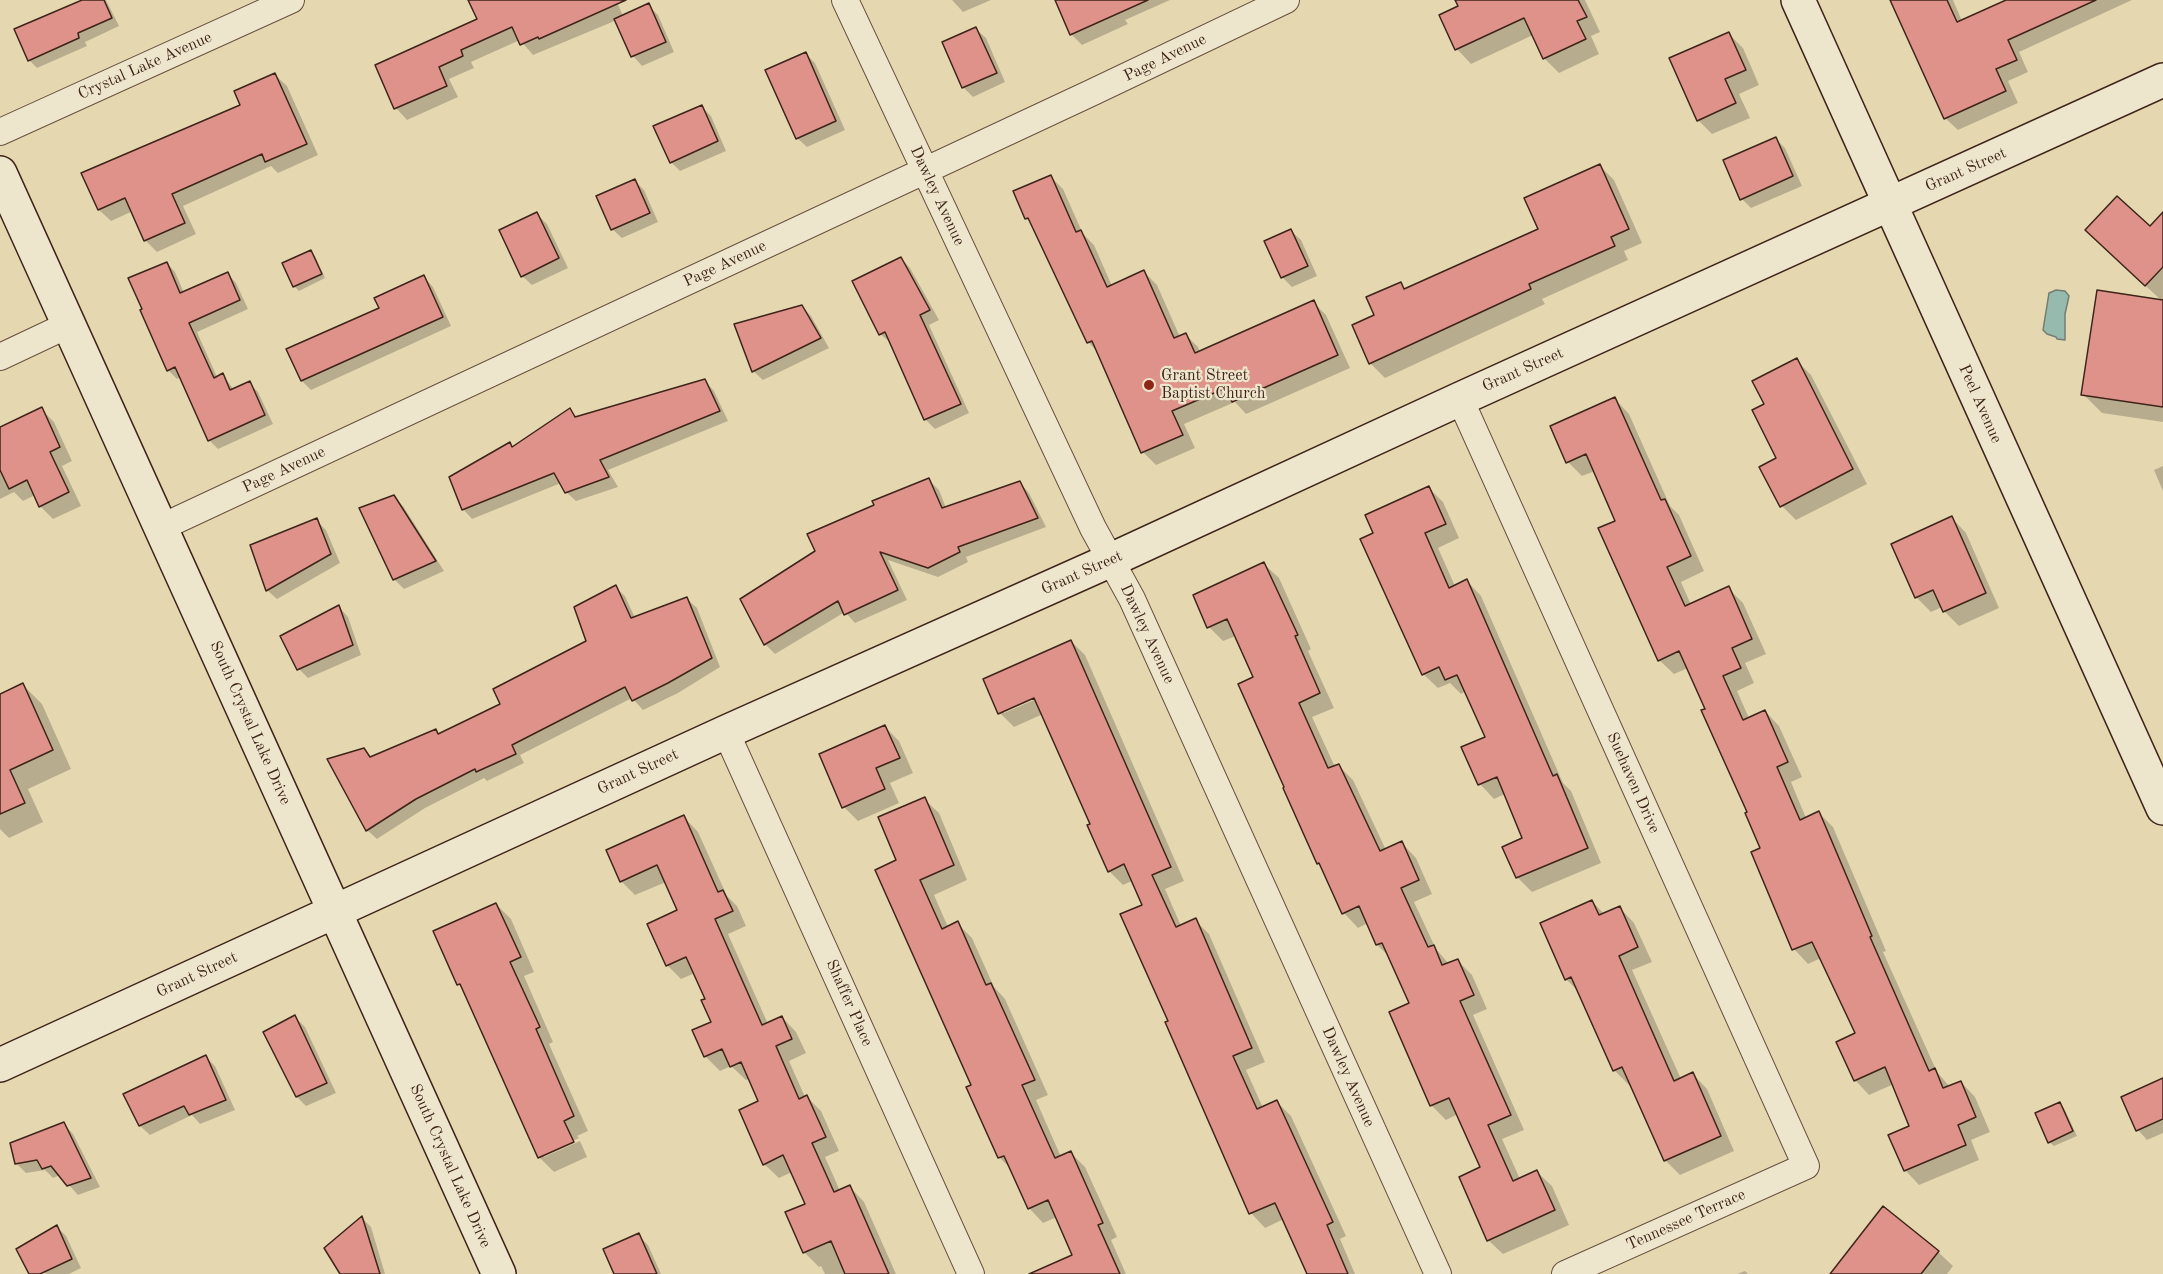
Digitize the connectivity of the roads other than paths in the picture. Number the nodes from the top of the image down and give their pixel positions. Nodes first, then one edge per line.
1 (291, 0) edge
2 (845, 0) edge
3 (1286, 0) edge
4 (1798, 0) edge
5 (2163, 80) edge
6 (0, 132) edge
7 (925, 171) junction
8 (0, 173) edge
9 (1889, 205) junction
10 (70, 324) junction
11 (0, 357) edge
12 (1460, 399) junction
13 (162, 526) junction
14 (1111, 560) junction
15 (726, 732) junction
16 (2163, 808) edge
17 (334, 912) junction
18 (0, 1065) edge
19 (1806, 1166) joint
20 (499, 1274) edge
21 (971, 1274) edge
22 (1438, 1274) edge
23 (1565, 1274) edge

1 - 6 street, Crystal Lake Avenue
2 - 7 street, Dawley Avenue
3 - 7 street, Page Avenue
4 - 9 street, Peel Avenue
5 - 9 street, Grant Street
7 - 13 street, Page Avenue
7 - 14 street, Dawley Avenue
8 - 10 street, South Crystal Lake Drive
9 - 12 street, Grant Street
9 - 16 street, Peel Avenue
10 - 11 street
10 - 13 street, South Crystal Lake Drive
12 - 14 street, Grant Street
12 - 19 street, Suehaven Drive
13 - 17 street, South Crystal Lake Drive
14 - 15 street, Grant Street
14 - 22 street, Dawley Avenue
15 - 17 street, Grant Street
15 - 21 street, Shaffer Place
17 - 18 street, Grant Street
17 - 20 street, South Crystal Lake Drive
19 - 23 street, Tennessee Terrace

